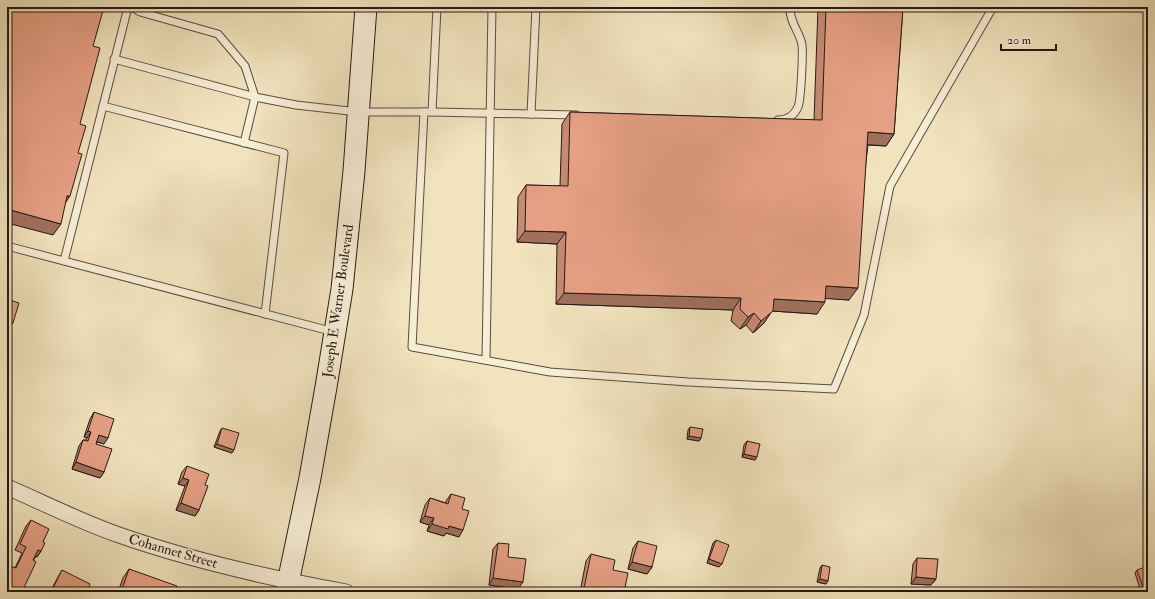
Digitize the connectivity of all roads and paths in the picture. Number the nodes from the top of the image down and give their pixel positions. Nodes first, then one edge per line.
1 (128, 7) edge
2 (132, 7) edge
3 (366, 7) edge
4 (437, 7) edge
5 (492, 7) edge
6 (536, 7) edge
7 (790, 7) edge
8 (992, 7) edge
9 (114, 59) junction
10 (255, 97) junction
11 (102, 106) junction
12 (358, 112) junction
13 (424, 112) junction
14 (432, 112) junction
15 (490, 113) junction
16 (531, 114) junction
17 (587, 116) edge
18 (770, 120) edge
19 (244, 143) junction
20 (7, 246) edge
21 (64, 261) junction
22 (265, 314) junction
23 (335, 332) junction
24 (486, 360) junction
25 (7, 487) edge
26 (287, 587) edge
27 (346, 592) edge

1 - 9 lane
2 - 10 lane
3 - 12 main road, Joseph E Warner Boulevard
4 - 14 lane
5 - 15 lane
6 - 16 lane
7 - 18 lane
8 - 24 lane
9 - 10 lane
9 - 11 lane
10 - 12 lane
10 - 19 lane
11 - 19 lane
11 - 21 lane
12 - 13 lane
12 - 23 main road, Joseph E Warner Boulevard
13 - 14 lane
13 - 24 lane
14 - 15 lane
15 - 16 lane
15 - 24 lane
16 - 17 lane
19 - 22 lane
20 - 21 lane
21 - 22 lane
22 - 23 lane
23 - 26 main road, Joseph E Warner Boulevard
25 - 26 street, Cohannet Street
26 - 27 street, Cohannet Street

